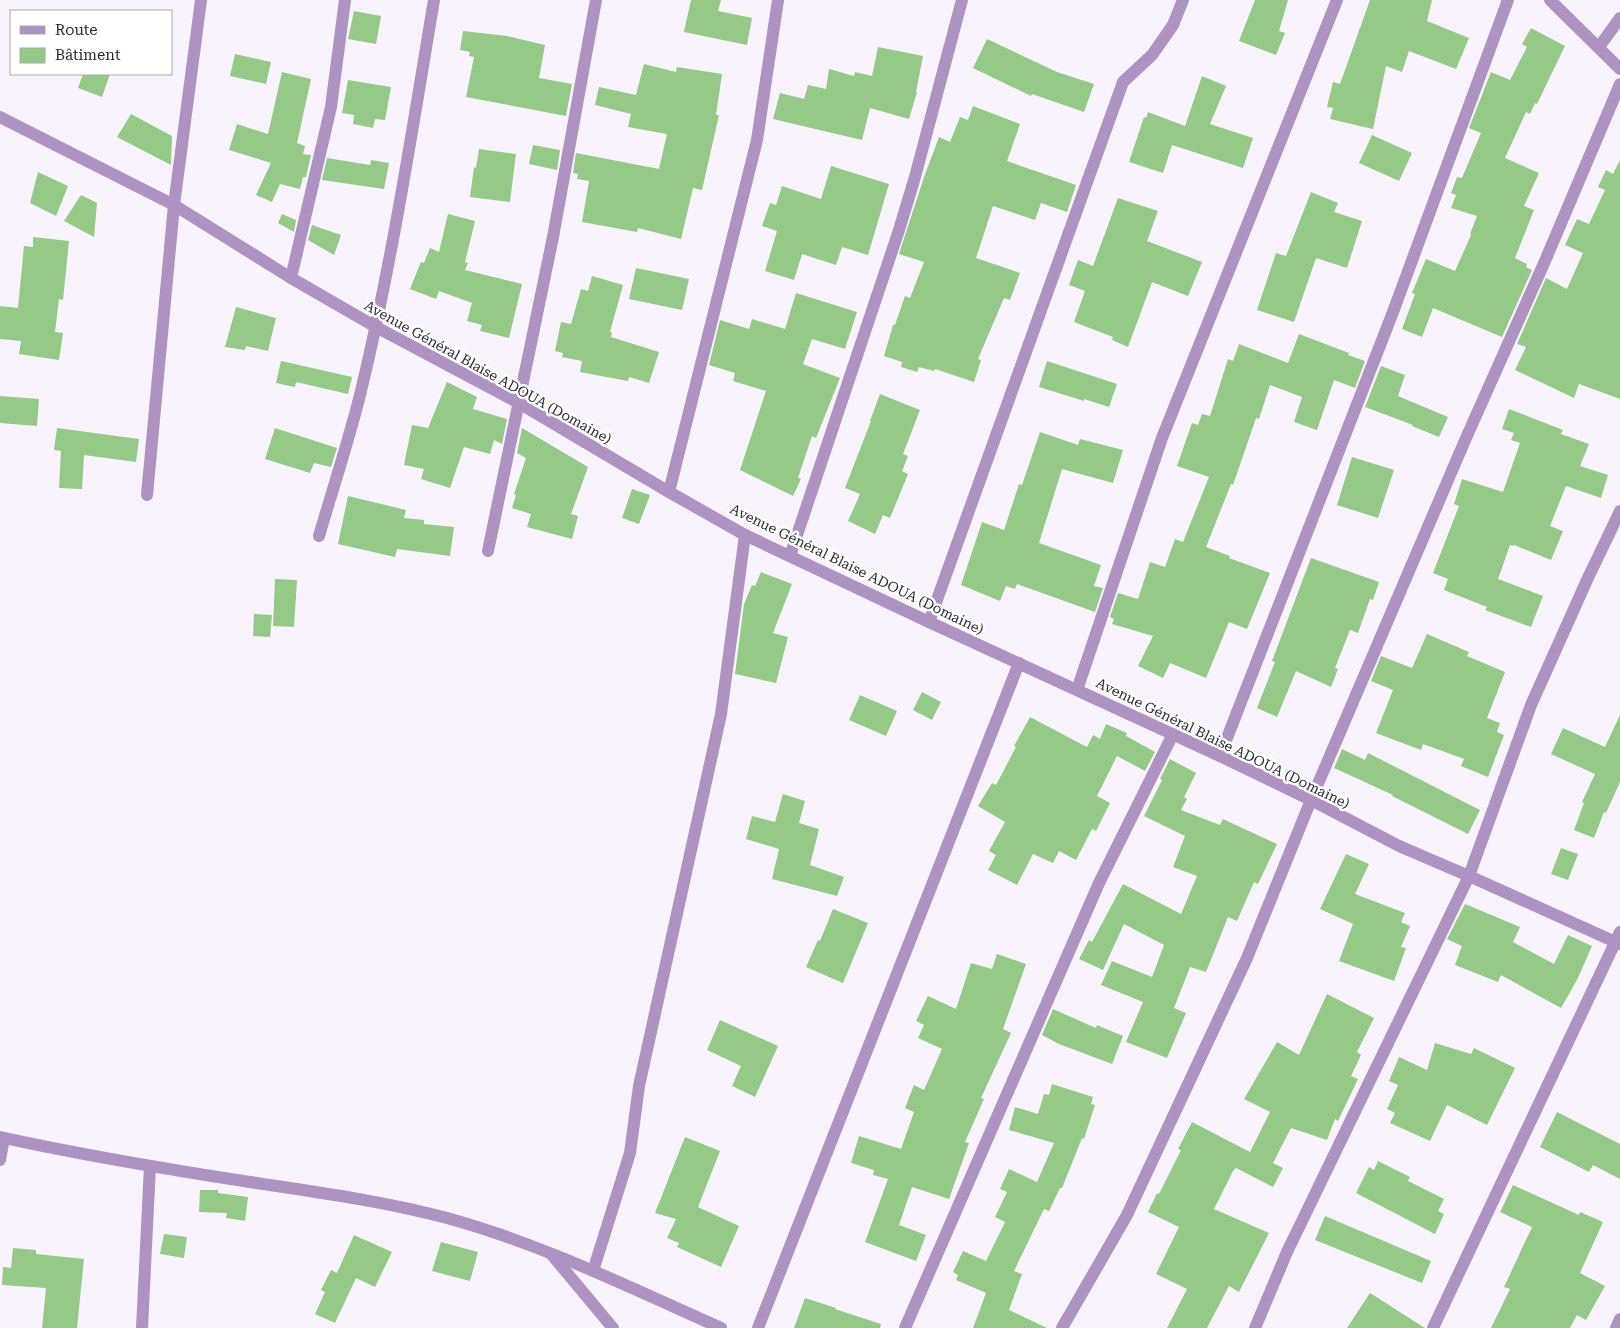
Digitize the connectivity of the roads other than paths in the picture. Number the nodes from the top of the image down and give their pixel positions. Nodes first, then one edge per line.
1 (201, 0) edge
2 (345, 0) edge
3 (434, 0) edge
4 (596, 0) edge
5 (778, 0) edge
6 (962, 0) edge
7 (1183, 0) edge
8 (1337, 0) edge
9 (1508, 0) edge
10 (1550, 0) edge
11 (1620, 18) edge
12 (1599, 47) junction
13 (1620, 69) edge
14 (1620, 84) edge
15 (0, 117) edge
16 (174, 205) junction
17 (291, 278) junction
18 (376, 327) junction
19 (519, 403) junction
20 (669, 492) junction
21 (147, 495) dead end
22 (1620, 512) edge
23 (745, 535) junction
24 (319, 536) dead end
25 (488, 552) dead end
26 (790, 556) junction
27 (928, 622) junction
28 (1019, 663) junction
29 (1077, 690) junction
30 (1173, 734) junction
31 (1220, 756) junction
32 (1311, 800) junction
33 (1469, 876) junction
34 (1619, 940) edge
35 (2, 1137) edge
36 (0, 1160) edge
37 (150, 1166) junction
38 (551, 1255) junction
39 (593, 1271) junction
40 (1620, 1319) edge
41 (142, 1328) edge
42 (613, 1328) edge
43 (721, 1328) edge
44 (758, 1328) edge
45 (905, 1328) edge
46 (1062, 1328) edge
47 (1255, 1328) edge
48 (1433, 1328) edge
49 (1616, 1328) edge

1 - 16 street
2 - 17 street
3 - 18 street
4 - 19 street
5 - 20 street
6 - 26 street
7 - 27 street
8 - 29 street
9 - 31 street
10 - 12 street
11 - 12 street
12 - 13 street
14 - 32 street
15 - 16 street, Avenue Général Blaise ADOUA (Domaine)
16 - 17 street, Avenue Général Blaise ADOUA (Domaine)
16 - 21 street
17 - 18 street, Avenue Général Blaise ADOUA (Domaine)
18 - 19 street, Avenue Général Blaise ADOUA (Domaine)
18 - 24 street
19 - 20 street, Avenue Général Blaise ADOUA (Domaine)
19 - 25 street
20 - 23 street, Avenue Général Blaise ADOUA (Domaine)
22 - 33 street
23 - 26 street, Avenue Général Blaise ADOUA (Domaine)
23 - 39 street
26 - 27 street, Avenue Général Blaise ADOUA (Domaine)
27 - 28 street, Avenue Général Blaise ADOUA (Domaine)
28 - 29 street, Avenue Général Blaise ADOUA (Domaine)
28 - 44 street
29 - 30 street, Avenue Général Blaise ADOUA (Domaine)
30 - 31 street, Avenue Général Blaise ADOUA (Domaine)
30 - 45 street
31 - 32 street, Avenue Général Blaise ADOUA (Domaine)
32 - 33 street, Avenue Général Blaise ADOUA (Domaine)
32 - 46 street
33 - 34 street, Avenue Général Blaise ADOUA (Domaine)
33 - 47 street
34 - 48 street
35 - 36 street
35 - 37 street
37 - 38 street
37 - 41 street
38 - 39 street
38 - 42 street
39 - 43 street
40 - 49 street

